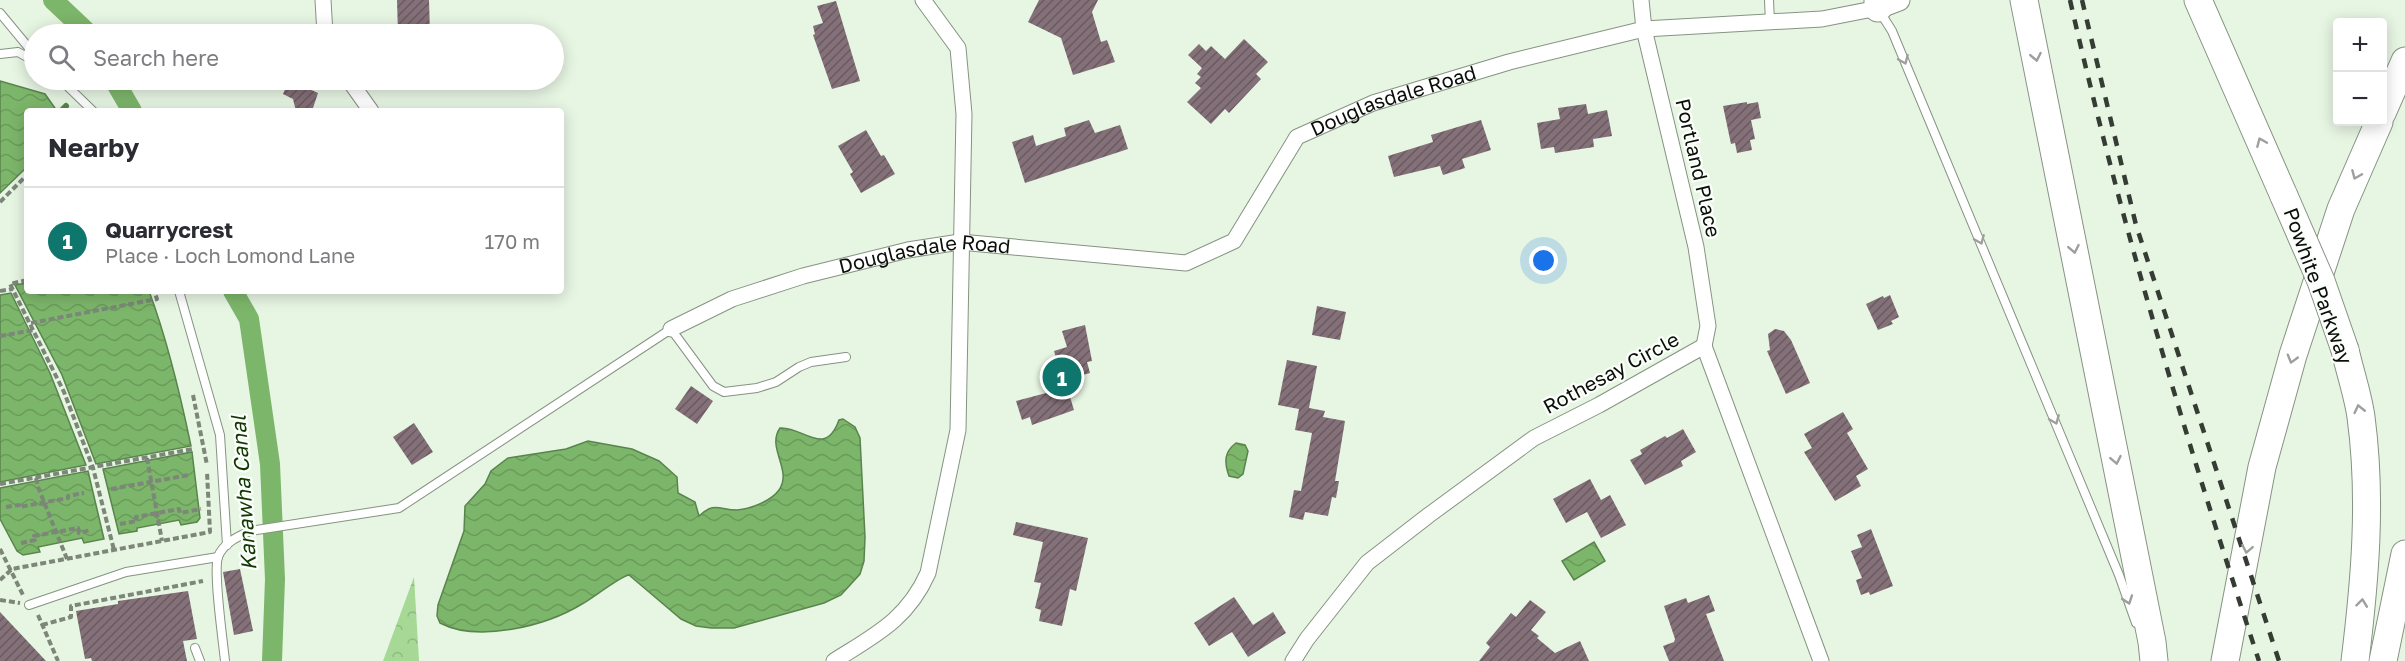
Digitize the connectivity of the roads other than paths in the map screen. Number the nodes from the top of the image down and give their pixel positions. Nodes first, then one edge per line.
1 (323, 0) edge
2 (923, 0) edge
3 (1641, 0) edge
4 (1768, 0) edge
5 (2024, 0) edge
6 (2198, 0) edge
7 (1885, 3) edge
8 (0, 13) edge
9 (1770, 22) junction
10 (324, 24) edge
11 (1644, 29) junction
12 (24, 42) edge
13 (0, 54) edge
14 (24, 55) edge
15 (2405, 61) edge
16 (71, 90) edge
17 (356, 90) edge
18 (2387, 102) edge
19 (90, 108) edge
20 (369, 108) edge
21 (2377, 126) edge
22 (960, 242) junction
23 (180, 294) edge
24 (671, 329) junction
25 (1704, 346) junction
26 (846, 357) dead end
27 (227, 545) junction
28 (2405, 554) edge
29 (218, 557) junction
30 (29, 605) dead end
31 (2137, 628) dead end
32 (195, 648) dead end
33 (2149, 655) edge
34 (200, 661) edge
35 (225, 661) edge
36 (834, 661) edge
37 (1293, 661) edge
38 (1821, 661) edge
39 (2147, 661) edge
40 (2225, 661) edge
41 (2355, 661) edge
42 (2383, 661) edge

1 - 10 street
2 - 22 street
3 - 11 street, Portland Place
4 - 9 lane
5 -> 33 highway
41 -> 6 highway, Powhite Parkway, bridge
7 - 9 street, Douglasdale Road
7 -> 31 lane
8 - 12 lane
9 - 11 street, Douglasdale Road
11 - 22 street, Douglasdale Road
11 - 25 street, Portland Place
13 - 14 lane
15 - 18 highway
16 - 19 lane
17 - 20 street
21 -> 40 highway
22 - 24 street, Douglasdale Road
22 - 36 street
23 - 27 lane
24 - 26 lane
24 - 27 lane
25 - 37 street, Rothesay Circle
25 - 38 street, Rothesay Circle
27 - 29 lane
28 - 42 highway
29 - 30 lane
29 - 35 lane
32 - 34 lane
33 - 39 lane

